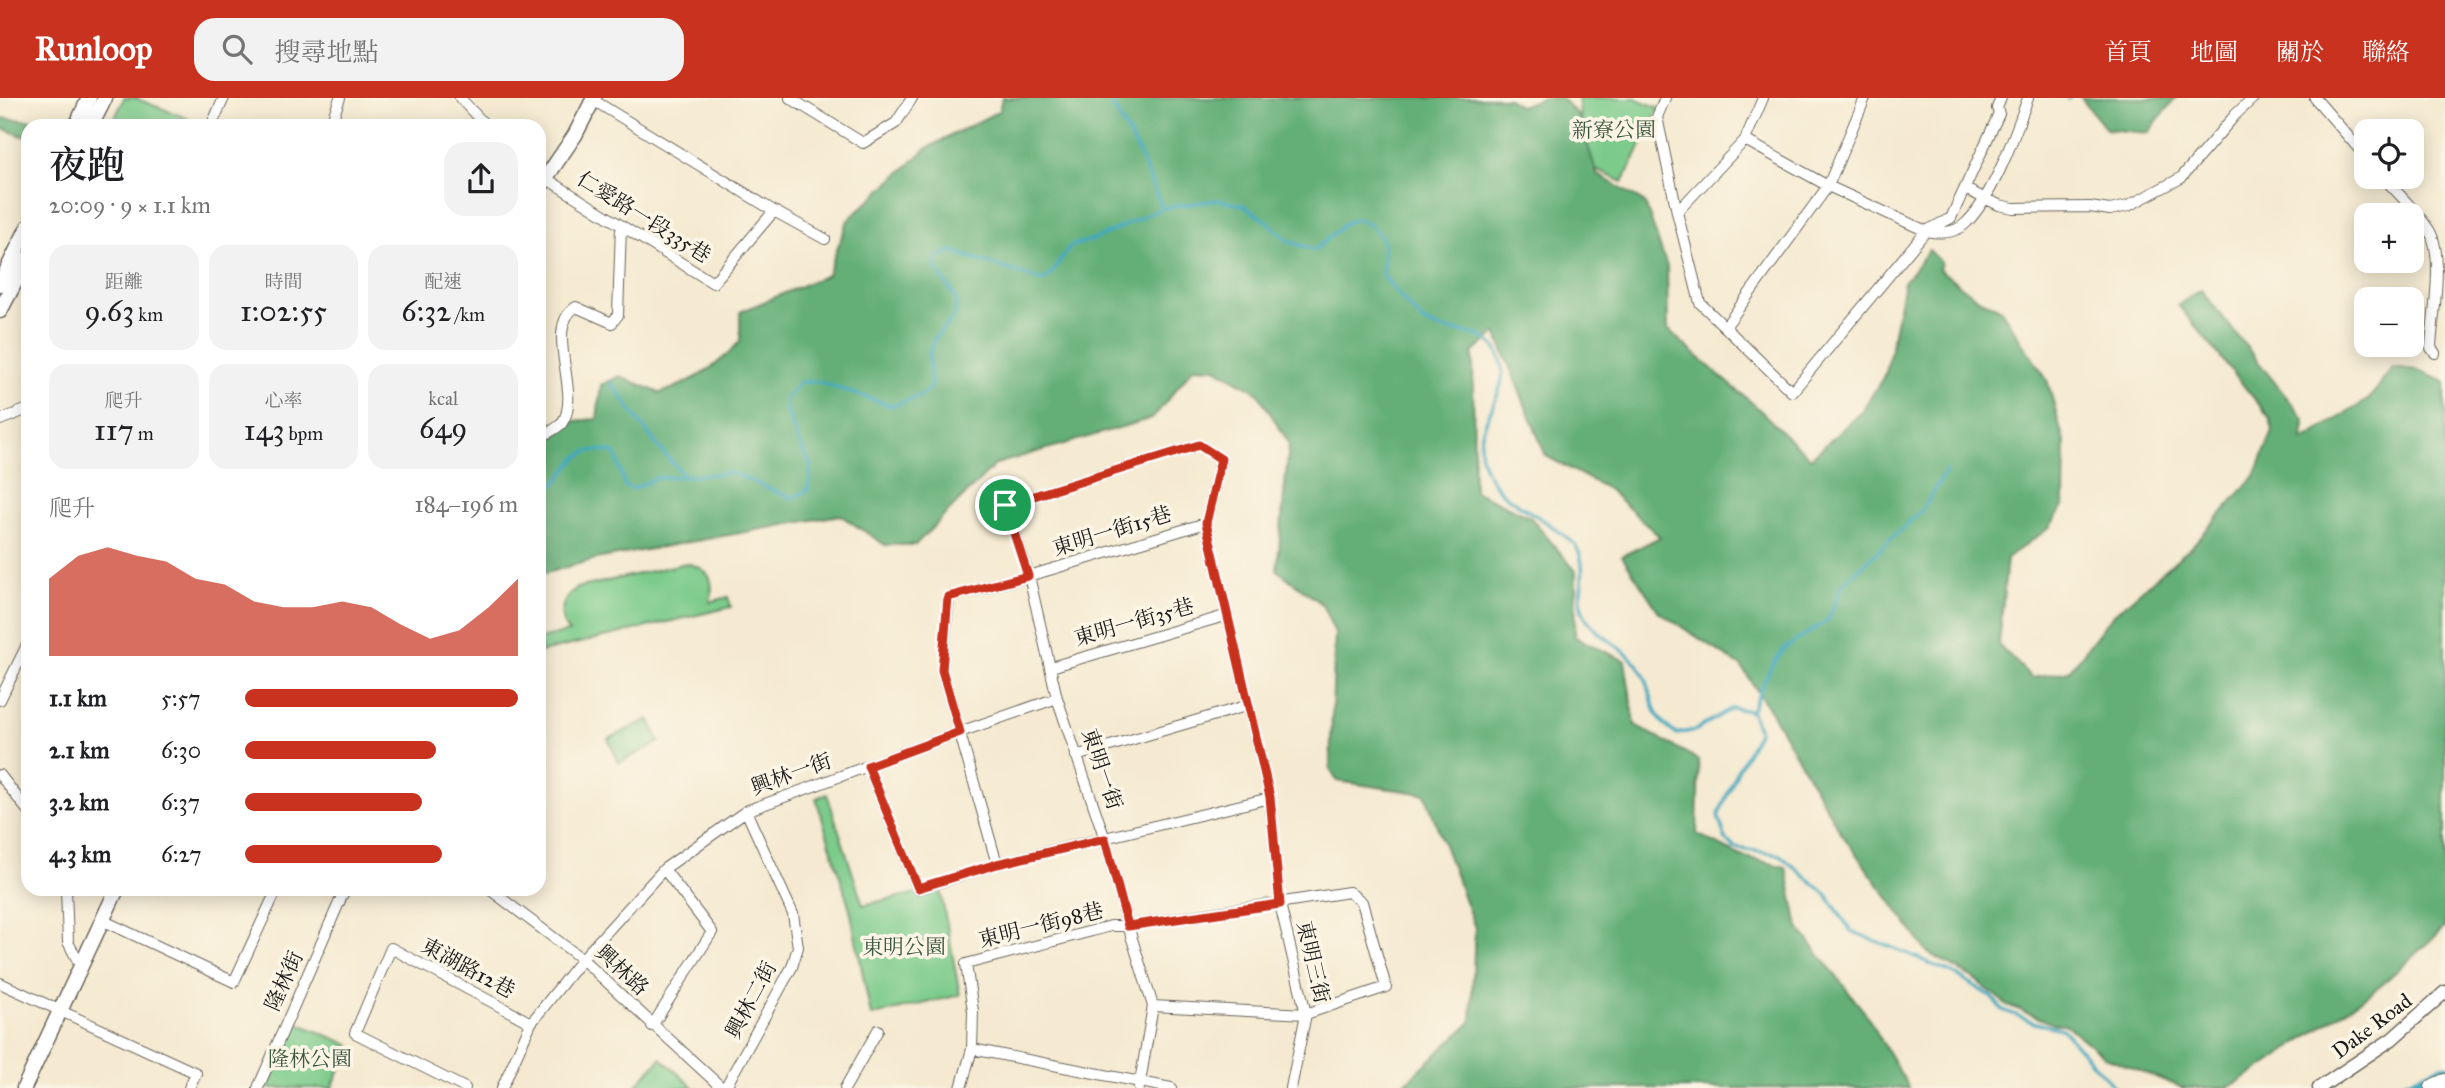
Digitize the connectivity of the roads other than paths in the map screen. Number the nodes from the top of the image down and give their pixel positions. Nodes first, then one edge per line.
1 (89, 98) edge
2 (105, 98) edge
3 (224, 98) edge
4 (340, 98) edge
5 (460, 98) edge
6 (790, 98) edge
7 (912, 98) edge
8 (1665, 98) edge
9 (1763, 98) edge
10 (1865, 98) edge
11 (2001, 98) edge
12 (2028, 98) edge
13 (2253, 98) edge
14 (2315, 98) edge
15 (594, 99) edge
16 (79, 119) edge
17 (94, 119) edge
18 (214, 119) edge
19 (332, 119) edge
20 (480, 119) edge
21 (1745, 139) junction
22 (2354, 143) edge
23 (546, 173) edge
24 (546, 183) edge
25 (1828, 186) junction
26 (1965, 189) junction
27 (2393, 189) edge
28 (1985, 198) junction
29 (774, 211) junction
30 (1677, 212) junction
31 (621, 226) junction
32 (1926, 231) junction
33 (825, 239) dead end
34 (21, 241) edge
35 (21, 272) edge
36 (0, 284) edge
37 (0, 312) edge
38 (1725, 327) junction
39 (2435, 353) dead end
40 (21, 412) edge
41 (0, 419) edge
42 (546, 434) edge
43 (1005, 505) joint
44 (1206, 523) junction
45 (1028, 576) junction
46 (1228, 615) junction
47 (21, 654) edge
48 (1051, 667) junction
49 (3, 684) edge
50 (1057, 698) junction
51 (0, 701) edge
52 (1249, 705) junction
53 (960, 732) junction
54 (1076, 756) junction
55 (868, 766) junction
56 (0, 775) edge
57 (1270, 797) junction
58 (21, 802) edge
59 (746, 811) junction
60 (1105, 839) junction
61 (997, 864) junction
62 (664, 869) junction
63 (66, 896) edge
64 (114, 896) edge
65 (274, 896) edge
66 (342, 896) edge
67 (498, 896) edge
68 (1280, 904) junction
69 (102, 920) junction
70 (1128, 926) junction
71 (583, 959) junction
72 (81, 967) junction
73 (0, 983) edge
74 (2445, 992) edge
75 (1153, 1006) junction
76 (60, 1010) junction
77 (1306, 1014) junction
78 (531, 1023) junction
79 (652, 1026) junction
80 (878, 1030) dead end
81 (972, 1049) junction
82 (2445, 1083) edge
83 (1140, 1085) edge
84 (24, 1088) edge
85 (188, 1088) edge
86 (258, 1088) edge
87 (465, 1088) edge
88 (502, 1088) edge
89 (724, 1088) edge
90 (845, 1088) edge
91 (961, 1088) edge
92 (1171, 1088) edge
93 (1291, 1088) edge
94 (2319, 1088) edge
95 (2434, 1088) edge

1 - 16 main road
2 - 17 main road
3 - 18 street
4 - 19 street
5 - 20 street
6 - 7 street
8 - 30 street
9 - 21 street
10 - 25 street
11 - 26 street
12 - 28 street
13 - 28 street
14 - 22 street
15 - 23 main road
15 - 29 street
21 - 25 street
21 - 30 street
24 - 31 street, 仁愛路一段335巷
25 - 32 street
25 - 38 street
26 - 28 street
26 - 32 street
27 - 39 street
28 - 32 street
29 - 31 street, 仁愛路一段335巷
29 - 33 street
30 - 38 street
31 - 42 street
32 - 38 street
34 - 36 main road
35 - 37 main road
40 - 41 street
43 - 44 street, 東明三街
43 - 45 street, 東明一街
44 - 45 street, 東明一街15巷
44 - 46 street, 東明三街
45 - 48 street, 東明一街
45 - 53 street, 東明一街15巷
46 - 48 street, 東明一街35巷
46 - 52 street, 東明三街
47 - 49 street
48 - 50 street, 東明一街
49 - 51 street
50 - 53 street, 興林一街
50 - 54 street, 東明一街
52 - 54 street
52 - 57 street, 東明三街
53 - 55 street, 興林一街
53 - 61 street
54 - 60 street, 東明一街
55 - 59 street, 興林一街
55 - 61 street
56 - 58 street
57 - 60 street
57 - 68 street, 東明三街
59 - 62 street, 興林一街
59 - 89 street, 興林二街
60 - 61 street
60 - 70 street, 東明一街
62 - 71 street, 興林一街
62 - 79 street
63 - 72 street
64 - 69 main road
65 - 69 street
66 - 86 street, 隆林街
67 - 71 street, 興林路
68 - 70 street
68 - 77 street, 東明三街
68 - 77 street
69 - 72 main road
70 - 75 street, 東明一街
70 - 81 street, 東明一街98巷
71 - 78 street, 興林一街
71 - 79 street, 興林路
72 - 76 main road
73 - 76 street
74 - 94 street, Dake Road
75 - 77 street
75 - 83 street, 東明一街
76 - 84 main road
76 - 85 street
77 - 93 street, 東明三街
78 - 87 street, 東湖路12巷
78 - 88 street, 興林一街
79 - 89 street, 興林路
80 - 90 street
81 - 83 street
81 - 91 street
82 - 95 highway
83 - 92 street

